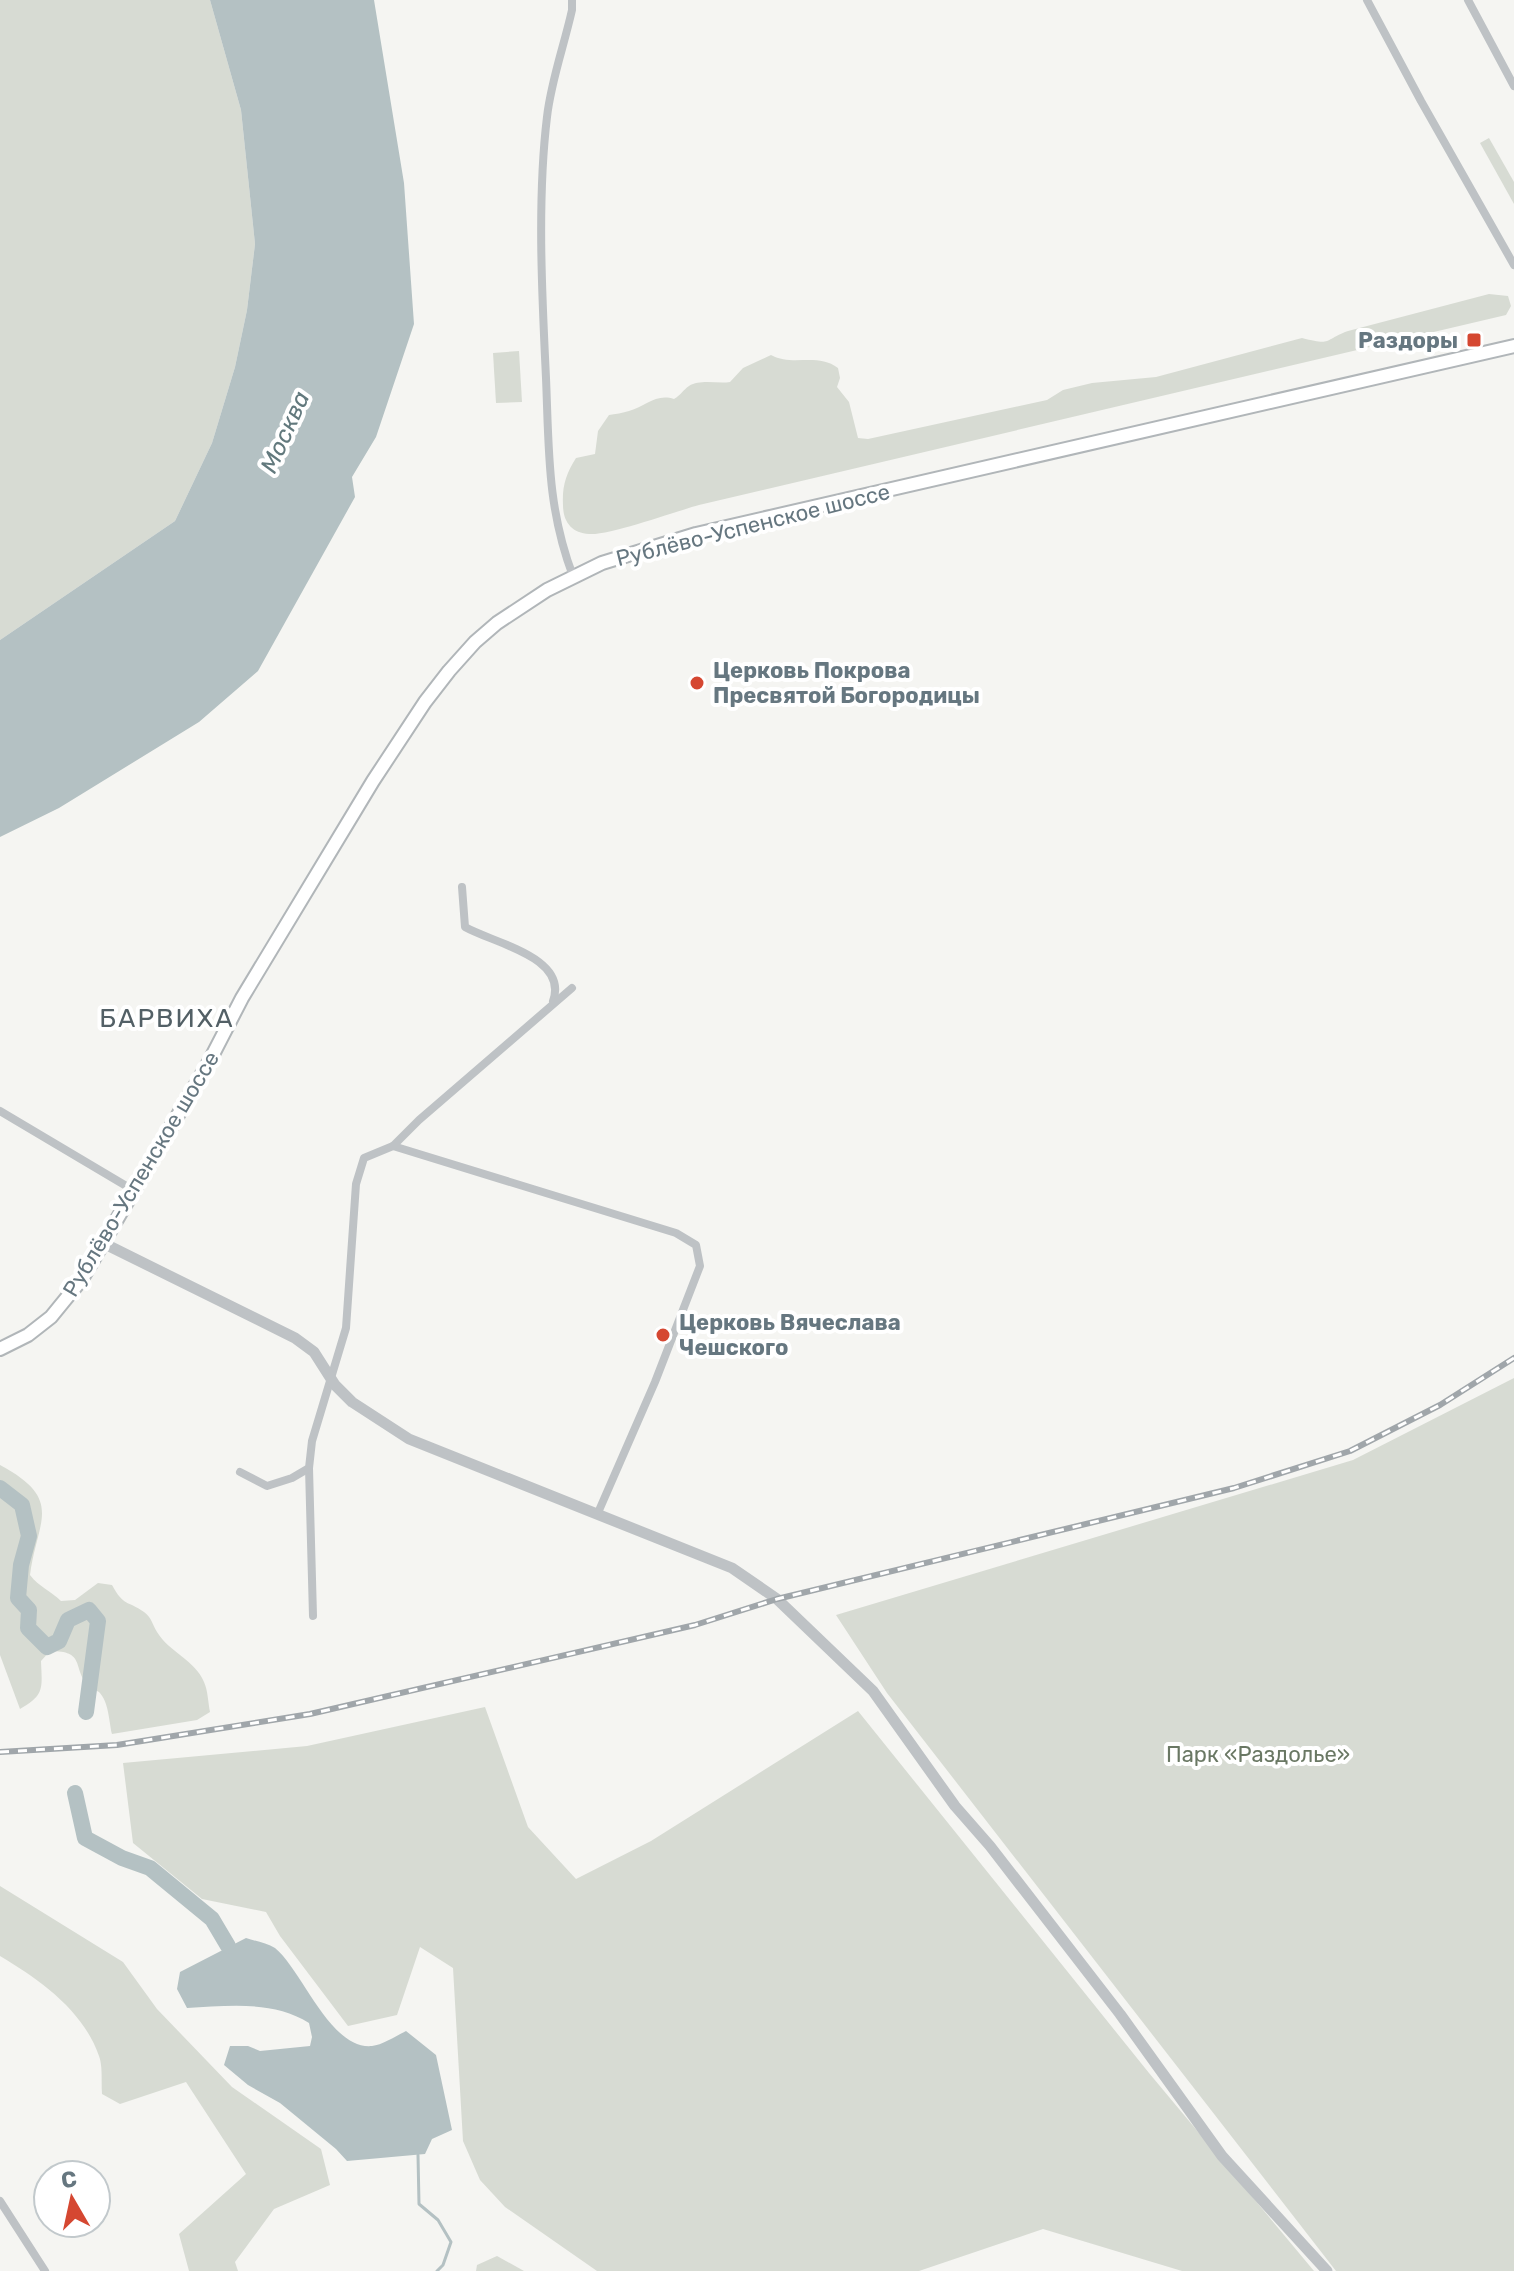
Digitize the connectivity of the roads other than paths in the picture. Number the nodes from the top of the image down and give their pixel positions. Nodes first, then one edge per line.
1 (572, 0) edge
2 (1367, 0) edge
3 (1468, 0) edge
4 (1514, 86) edge
5 (1514, 265) edge
6 (1514, 346) edge
7 (573, 576) junction
8 (462, 887) dead end
9 (572, 988) dead end
10 (551, 1006) junction
11 (0, 1111) edge
12 (393, 1146) junction
13 (133, 1190) junction
14 (103, 1243) junction
15 (0, 1349) edge
16 (332, 1378) junction
17 (309, 1468) junction
18 (240, 1472) dead end
19 (597, 1515) junction
20 (313, 1616) dead end
21 (0, 2201) edge
22 (45, 2271) edge
23 (1327, 2271) edge

1 - 7 street
2 - 5 street
3 - 4 street
6 - 7 main road, Рублёво-Успенское шоссе
7 - 13 main road, Рублёво-Успенское шоссе
8 - 10 street
9 - 10 street
10 - 12 street
11 - 13 street
12 - 16 street
12 - 19 street
13 - 14 main road, Рублёво-Успенское шоссе
14 - 15 main road, Рублёво-Успенское шоссе
14 - 16 street
16 - 17 street
16 - 19 street
17 - 18 street
17 - 20 street
19 - 23 street
21 - 22 street

